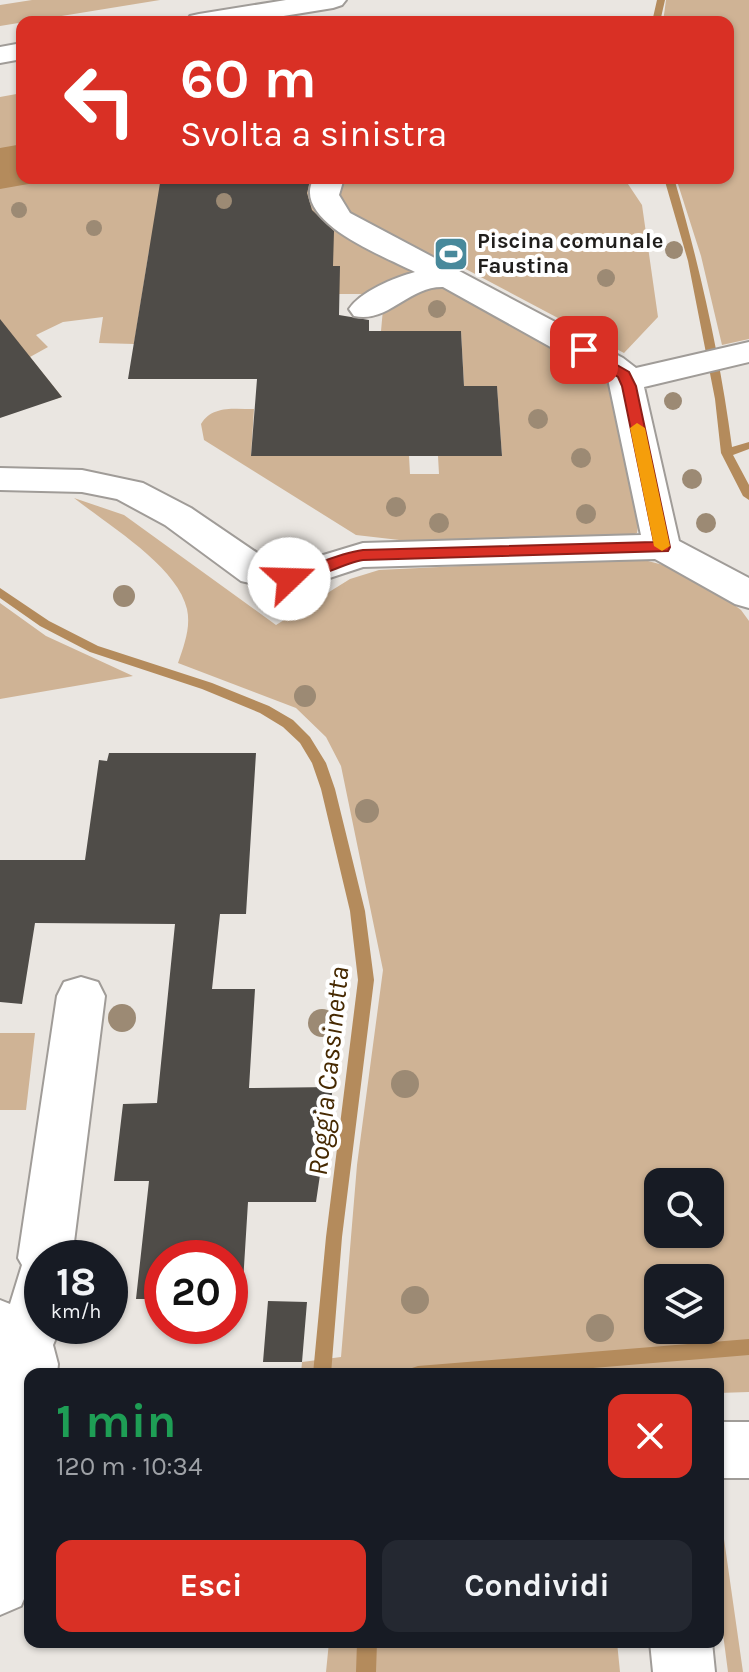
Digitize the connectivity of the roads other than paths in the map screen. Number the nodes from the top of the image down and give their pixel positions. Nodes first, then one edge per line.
1 (333, 0) edge
2 (236, 16) edge
3 (325, 184) edge
4 (450, 278) junction
5 (365, 309) dead end
6 (725, 358) edge
7 (626, 381) junction
8 (0, 479) edge
9 (662, 547) junction
10 (749, 595) edge
11 (81, 996) dead end
12 (47, 1240) edge
13 (11, 1333) edge
14 (29, 1368) edge
15 (24, 1408) edge
16 (724, 1450) edge
17 (749, 1450) edge
18 (0, 1585) edge
19 (682, 1648) edge
20 (684, 1672) edge

1 - 2 street
3 - 4 street
4 - 5 street
4 - 7 street
6 - 7 street
7 - 9 street
8 - 9 street
9 - 10 street
11 - 12 street
13 - 14 street
15 - 18 street
16 - 17 street
19 - 20 street

